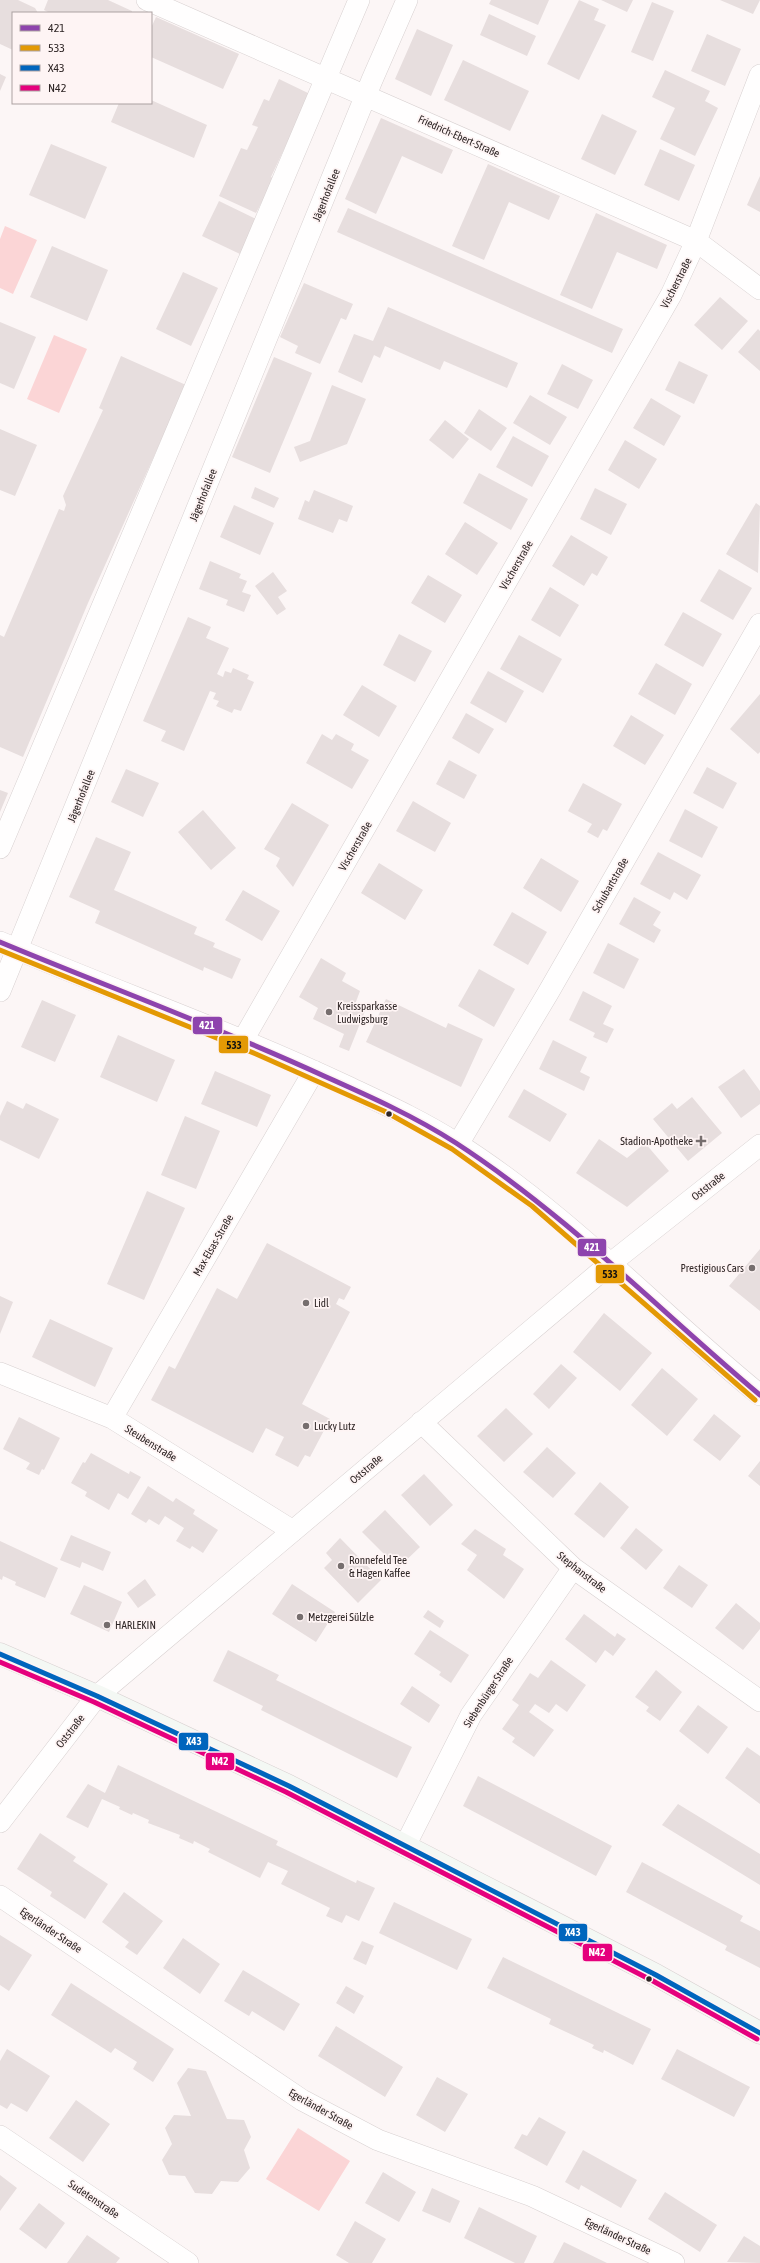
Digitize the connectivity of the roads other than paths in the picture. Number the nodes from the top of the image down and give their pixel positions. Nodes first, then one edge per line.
1 (148, 0) edge
2 (359, 0) edge
3 (407, 0) edge
4 (760, 75) edge
5 (327, 78) junction
6 (366, 95) junction
7 (696, 241) junction
8 (760, 289) edge
9 (760, 624) edge
10 (754, 651) edge
11 (0, 848) edge
12 (9, 946) edge
13 (0, 991) edge
14 (243, 1040) junction
15 (314, 1071) junction
16 (458, 1144) junction
17 (760, 1145) edge
18 (611, 1263) junction
19 (0, 1373) edge
20 (760, 1395) edge
21 (112, 1418) junction
22 (422, 1422) junction
23 (293, 1531) junction
24 (573, 1568) junction
25 (0, 1654) edge
26 (97, 1696) junction
27 (760, 1701) edge
28 (0, 1822) edge
29 (405, 1846) junction
30 (0, 1896) edge
31 (760, 2033) edge
32 (0, 2136) edge
33 (188, 2263) edge
34 (674, 2263) edge

1 - 5 street, Friedrich-Ebert-Straße
2 - 5 street
3 - 6 street, Jägerhofallee
4 - 7 street, Vischerstraße
5 - 6 street, Friedrich-Ebert-Straße
5 - 11 street
6 - 7 street, Friedrich-Ebert-Straße
6 - 12 street, Jägerhofallee
7 - 8 street, Friedrich-Ebert-Straße
7 - 14 street, Vischerstraße
9 - 10 street, Schubartstraße
10 - 16 street, Schubartstraße
12 - 13 street, Jägerhofallee
12 - 14 street
14 - 15 street
15 - 16 street
15 - 21 street, Max-Elsas-Straße
16 - 18 street
17 - 18 street, Oststraße
18 - 20 street
18 - 22 street, Oststraße
19 - 21 street, Steubenstraße
21 - 23 street, Steubenstraße
22 - 23 street, Oststraße
22 - 24 street, Stephanstraße
23 - 26 street, Oststraße
24 - 27 street, Stephanstraße
24 - 29 street, Siebenbürger Straße
25 - 26 main road
26 - 28 street, Oststraße
26 - 29 main road
29 - 31 main road
30 - 34 street, Egerländer Straße
32 - 33 street, Sudetenstraße

